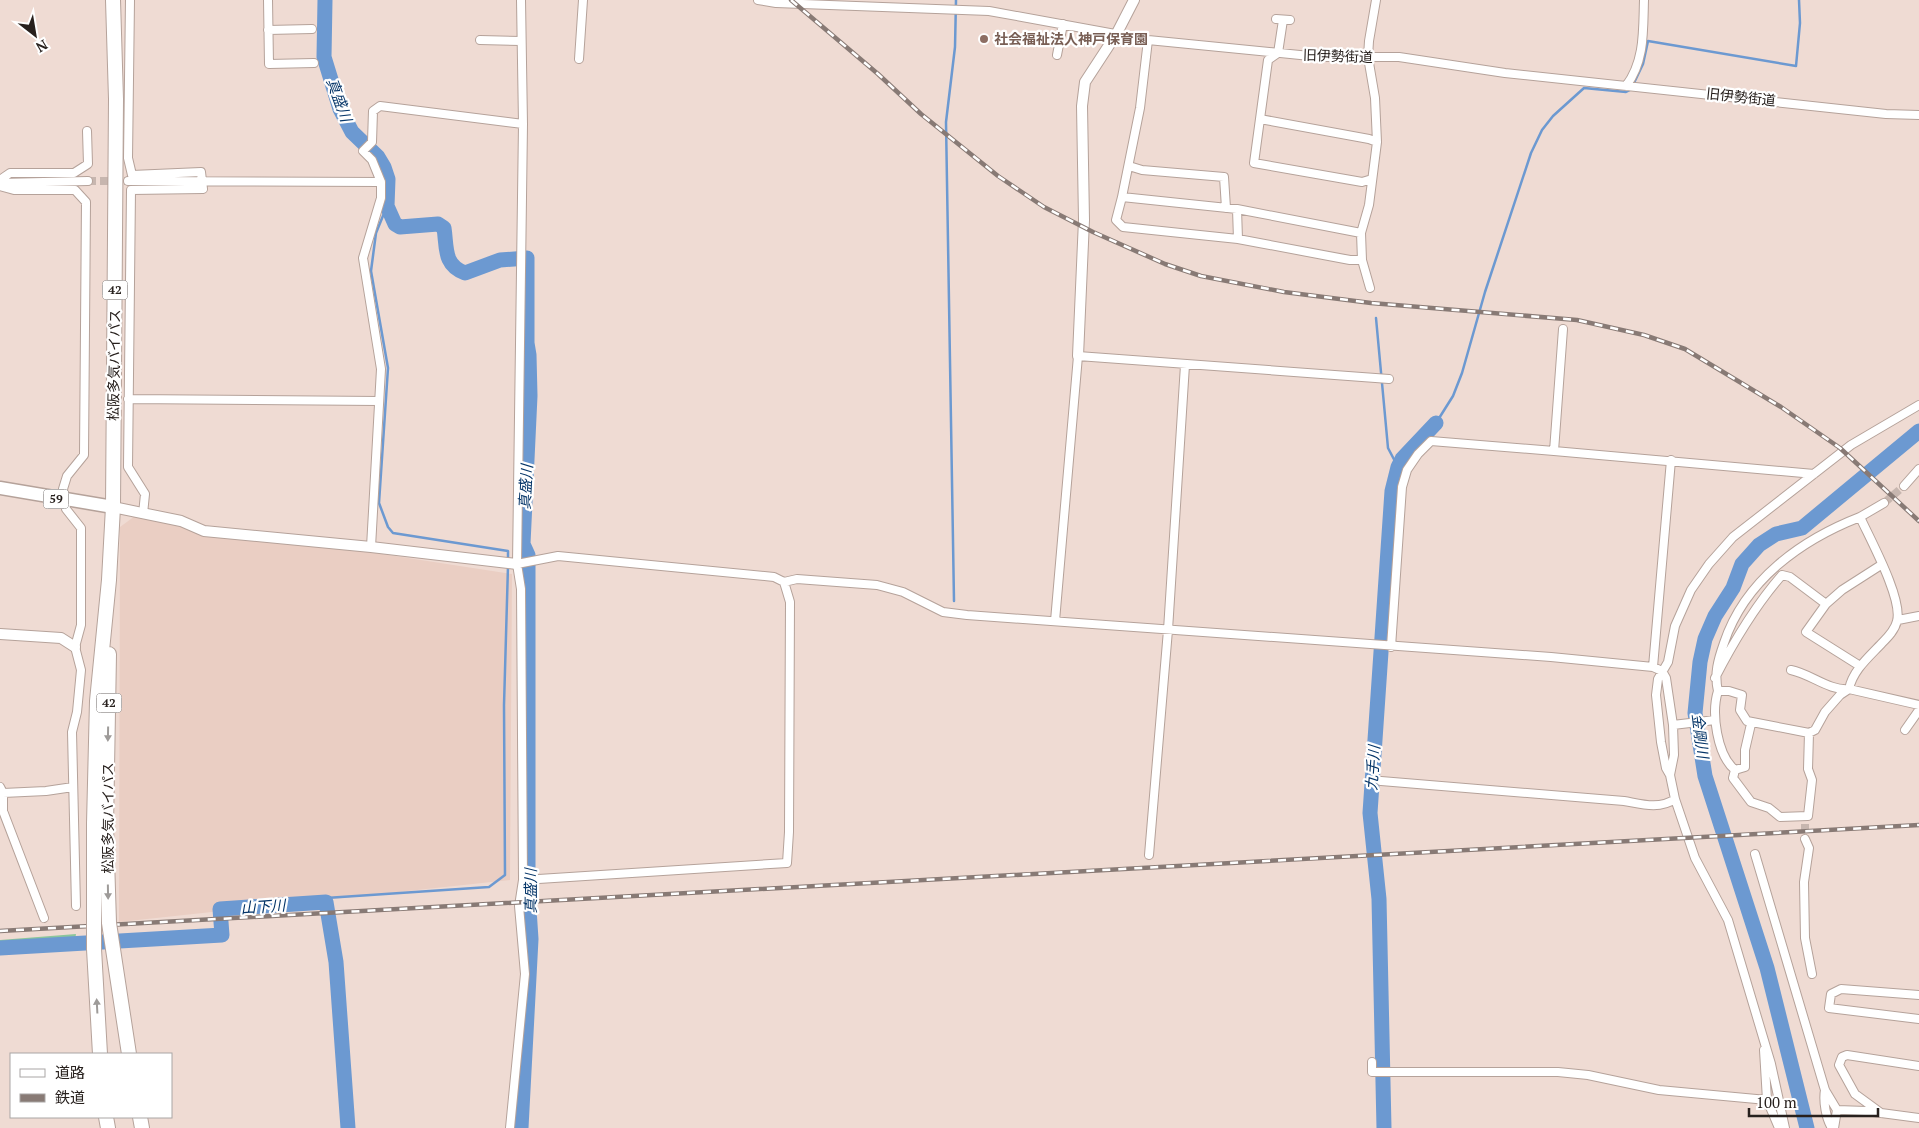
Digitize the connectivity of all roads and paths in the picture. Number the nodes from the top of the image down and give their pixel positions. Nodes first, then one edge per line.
1 (113, 0) edge
2 (130, 0) edge
3 (268, 0) edge
4 (521, 0) edge
5 (583, 0) edge
6 (758, 0) edge
7 (951, 0) edge
8 (1134, 0) edge
9 (1376, 0) edge
10 (1644, 0) edge
11 (951, 9) junction
12 (1283, 20) dead end
13 (1063, 24) junction
14 (1652, 26) dead end
15 (1643, 27) junction
16 (312, 29) dead end
17 (268, 30) junction
18 (1117, 33) junction
19 (480, 40) dead end
20 (1148, 40) junction
21 (521, 41) junction
22 (1278, 53) junction
23 (1057, 55) dead end
24 (1368, 57) junction
25 (579, 59) dead end
26 (314, 63) dead end
27 (1626, 86) junction
28 (1919, 115) edge
29 (1260, 119) junction
30 (523, 124) junction
31 (87, 131) dead end
32 (1377, 142) junction
33 (1129, 166) junction
34 (1372, 179) junction
35 (0, 180) edge
36 (88, 181) tunnel mouth
37 (128, 181) tunnel mouth
38 (203, 181) junction
39 (381, 182) junction
40 (0, 185) edge
41 (1122, 197) junction
42 (1226, 208) junction
43 (1237, 209) junction
44 (1361, 233) junction
45 (1238, 240) junction
46 (1362, 260) junction
47 (1370, 288) dead end
48 (1563, 329) dead end
49 (1078, 356) junction
50 (1185, 364) junction
51 (1389, 379) dead end
52 (128, 399) junction
53 (379, 401) junction
54 (1919, 405) edge
55 (1554, 451) junction
56 (1672, 460) junction
57 (1919, 469) edge
58 (1814, 474) junction
59 (1904, 486) tunnel mouth
60 (0, 488) edge
61 (64, 500) junction
62 (1884, 503) tunnel mouth
63 (113, 507) junction
64 (143, 514) junction
65 (1860, 517) junction
66 (371, 547) junction
67 (515, 564) junction
68 (1881, 565) junction
69 (784, 582) junction
70 (1826, 604) junction
71 (1919, 616) edge
72 (1898, 620) junction
73 (1055, 621) junction
74 (1168, 630) junction
75 (0, 634) edge
76 (75, 647) junction
77 (1391, 647) junction
78 (1860, 666) junction
79 (1653, 667) junction
80 (1791, 670) dead end
81 (1662, 671) junction
82 (1715, 678) junction
83 (1849, 689) junction
84 (1718, 691) junction
85 (1919, 705) edge
86 (1919, 710) edge
87 (1715, 720) junction
88 (1751, 724) junction
89 (1676, 725) junction
90 (1905, 730) dead end
91 (1809, 733) junction
92 (1735, 770) junction
93 (1670, 774) junction
94 (1381, 781) dead end
95 (74, 787) junction
96 (1, 790) edge
97 (1675, 799) junction
98 (100, 825) junction
99 (1805, 840) tunnel mouth
100 (1755, 854) dead end
101 (1149, 855) dead end
102 (523, 880) junction
103 (76, 906) dead end
104 (44, 918) dead end
105 (1812, 974) dead end
106 (1919, 996) edge
107 (1919, 1019) edge
108 (1765, 1045) junction
109 (100, 1053) edge
110 (129, 1053) edge
111 (1372, 1062) dead end
112 (1919, 1066) edge
113 (1825, 1090) junction
114 (1767, 1100) junction
115 (1837, 1110) junction
116 (1881, 1113) junction
117 (1919, 1118) edge
118 (510, 1128) edge
119 (1779, 1128) edge
120 (1785, 1128) edge
121 (1833, 1128) edge

1 - 63 highway, 松阪多気バイパス / 42
2 - 38 street
3 - 17 street
4 - 21 street
5 - 25 street
6 - 11 street, 旧伊勢街道
7 - 11 street
8 - 18 street
9 - 24 street
10 - 15 street
11 - 13 street, 旧伊勢街道
12 - 22 street
13 - 18 street, 旧伊勢街道
13 - 23 street
14 - 15 street
15 - 27 street
16 - 17 street
17 - 26 street
18 - 20 street, 旧伊勢街道
18 - 49 street
19 - 21 street
20 - 22 street, 旧伊勢街道
20 - 33 street
21 - 30 street
22 - 24 street, 旧伊勢街道
22 - 29 street
24 - 27 street, 旧伊勢街道
24 - 32 street
27 - 28 street, 旧伊勢街道
29 - 32 street
29 - 34 street
30 - 39 street
30 - 67 street
31 - 35 street
32 - 34 street
33 - 41 street
33 - 42 street
34 - 44 street
36 - 40 street
37 - 38 street
38 - 39 street
38 - 52 street
39 - 53 street
40 - 61 street
41 - 42 street
41 - 45 street
42 - 43 street
43 - 44 street
43 - 45 street
44 - 46 street
45 - 46 street
46 - 47 street
48 - 55 street
49 - 50 street
49 - 73 street
50 - 51 street
50 - 74 street
52 - 53 street
52 - 64 street
53 - 66 street
54 - 58 street
55 - 56 street
55 - 77 street
56 - 58 street
56 - 79 street
57 - 59 street
58 - 81 street
60 - 61 main road, 59
61 - 63 main road, 59
61 - 76 street
62 - 65 street
63 - 64 street
63 - 98 highway, 松阪多気バイパス / 42
64 - 66 street
65 - 68 street
65 - 82 street
66 - 67 street
67 - 69 street
67 - 102 street
68 - 70 street
68 - 72 street
69 - 73 street
69 - 102 street
70 - 78 street
70 - 82 street
71 - 72 street
72 - 78 street
73 - 74 street
74 - 77 street
74 - 101 street
75 - 76 street
76 - 95 street
77 - 79 street
78 - 83 street
79 - 81 street
80 - 83 street
81 - 89 street
81 - 93 street
82 - 84 street
83 - 85 street
83 - 91 street
84 - 87 street
84 - 88 street
86 - 90 street
87 - 89 street
87 - 92 street
88 - 91 street
88 - 92 street
89 - 93 street
91 - 92 street
93 - 97 street
94 - 97 street
95 - 96 street
95 - 103 street
96 - 104 street
97 - 108 street
109 -> 98 highway, 松阪多気バイパス / 42, bridge
98 -> 110 highway, 松阪多気バイパス / 42, bridge
99 - 105 street
100 - 113 street
102 - 118 street
106 - 107 street
108 - 114 street
108 - 120 street
111 - 114 street
112 - 116 street
113 - 115 street
113 - 121 street
114 - 119 street
115 - 116 street
115 - 121 street
116 - 117 street

